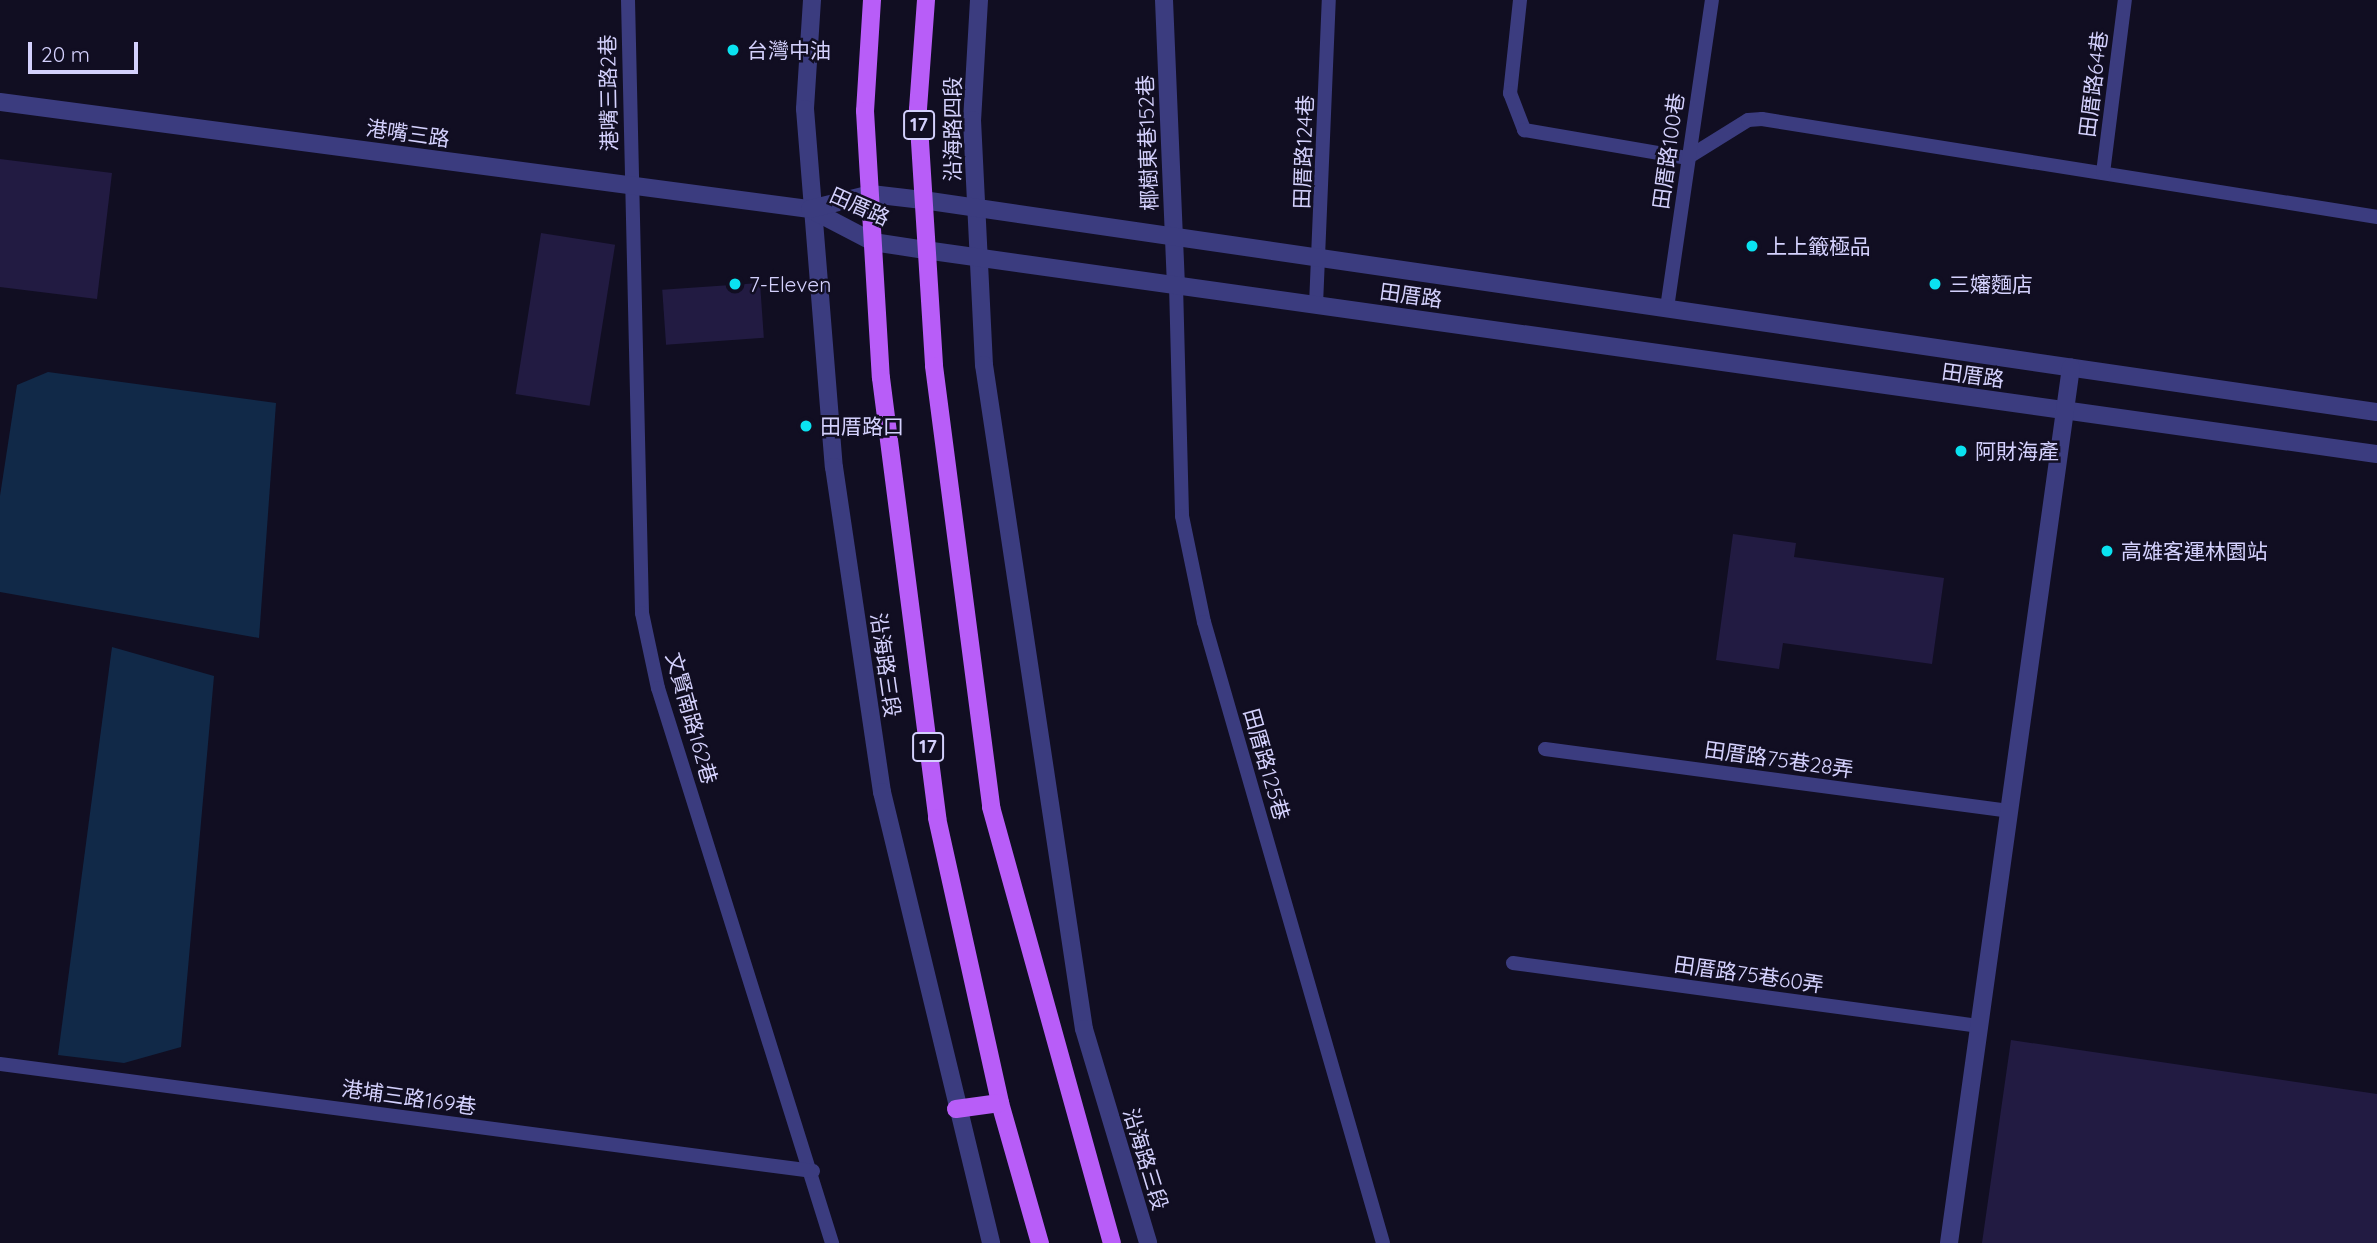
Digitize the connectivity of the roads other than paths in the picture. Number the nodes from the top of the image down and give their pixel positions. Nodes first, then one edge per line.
1 (628, 0) edge
2 (812, 0) edge
3 (872, 0) edge
4 (926, 0) edge
5 (979, 0) edge
6 (1164, 0) edge
7 (1329, 0) edge
8 (1520, 0) edge
9 (1712, 0) edge
10 (2125, 0) edge
11 (0, 102) edge
12 (1687, 158) junction
13 (2103, 173) junction
14 (630, 185) junction
15 (871, 194) junction
16 (923, 200) junction
17 (975, 207) junction
18 (810, 209) junction
19 (2377, 217) edge
20 (1173, 236) junction
21 (873, 242) junction
22 (925, 250) junction
23 (979, 257) junction
24 (1320, 258) junction
25 (1175, 285) junction
26 (1316, 305) junction
27 (1667, 309) junction
28 (2071, 367) junction
29 (2063, 411) junction
30 (2377, 412) edge
31 (2377, 454) edge
32 (1545, 749) dead end
33 (2007, 811) junction
34 (1513, 963) dead end
35 (1978, 1026) junction
36 (0, 1064) edge
37 (1000, 1103) junction
38 (956, 1109) junction
39 (813, 1171) junction
40 (832, 1243) edge
41 (991, 1243) edge
42 (1040, 1243) edge
43 (1112, 1243) edge
44 (1148, 1243) edge
45 (1383, 1243) edge
46 (1949, 1243) edge

1 - 14 lane, 港嘴三路2巷
2 - 18 street
3 - 15 main road, 17
4 - 16 main road, 沿海路四段 / 17
5 - 17 street, 沿海路四段
6 - 20 street, 椰樹東巷152巷
7 - 24 lane, 田厝路124巷
8 - 12 lane
9 - 12 lane, 田厝路100巷
10 - 13 lane, 田厝路64巷
11 - 14 street, 港嘴三路
12 - 13 lane
12 - 27 lane, 田厝路100巷
13 - 19 lane
14 - 18 street, 港嘴三路
14 - 39 lane, 文賢南路162巷
15 - 16 street, 田厝路
15 - 18 street, 田厝路
15 - 21 main road, 17
16 - 17 street, 田厝路
16 - 22 main road, 沿海路四段 / 17
17 - 20 street, 田厝路
17 - 23 street, 沿海路四段
18 - 21 street, 田厝路
18 - 38 street, 沿海路三段
20 - 24 street, 田厝路
20 - 25 street, 椰樹東巷152巷
21 - 22 street, 田厝路
21 - 37 main road, 沿海路三段 / 17
22 - 23 street, 田厝路
22 - 43 main road, 17
23 - 25 street, 田厝路
23 - 44 street, 沿海路三段
24 - 26 lane, 田厝路124巷
24 - 27 street, 田厝路
25 - 26 street, 田厝路
25 - 45 lane, 田厝路125巷
26 - 29 street, 田厝路
27 - 28 street, 田厝路
28 - 29 street
28 - 30 street, 田厝路
29 - 31 street, 田厝路
29 - 33 street
32 - 33 lane, 田厝路75巷28弄
33 - 35 street
34 - 35 lane, 田厝路75巷60弄
35 - 46 street
36 - 39 lane, 港埔三路169巷
37 - 38 main road
37 - 42 main road, 沿海路三段 / 17
38 - 41 street, 沿海路三段
39 - 40 lane, 文賢南路162巷

